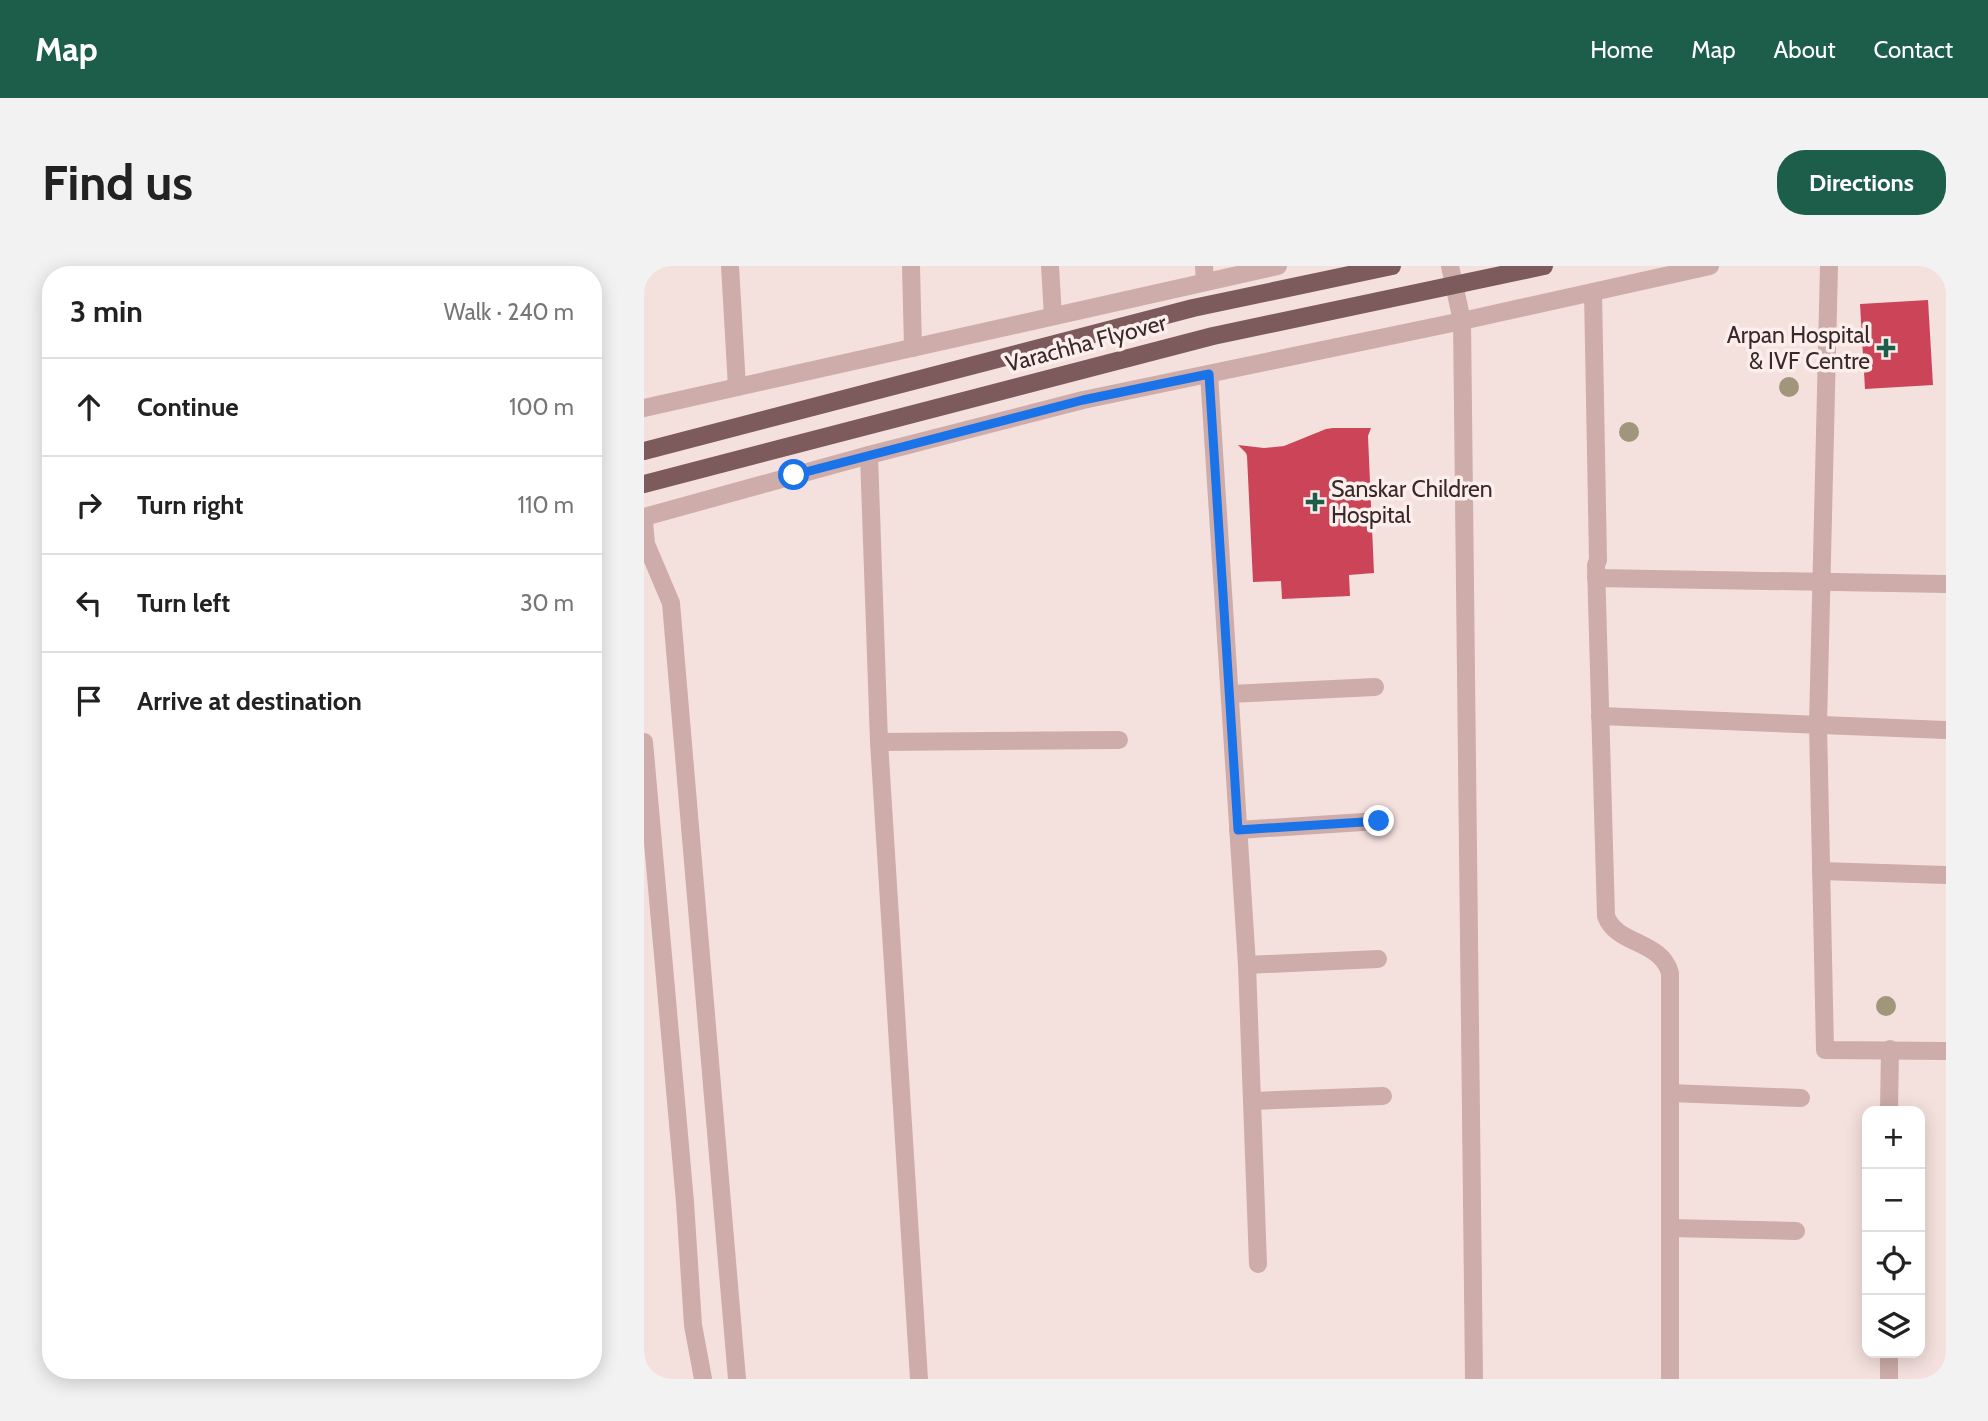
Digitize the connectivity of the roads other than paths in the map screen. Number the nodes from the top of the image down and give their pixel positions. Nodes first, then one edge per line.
1 (730, 266) edge
2 (911, 266) edge
3 (1050, 266) edge
4 (1278, 266) edge
5 (1392, 266) edge
6 (1450, 266) edge
7 (1544, 266) edge
8 (1710, 266) edge
9 (1829, 266) edge
10 (1204, 274) edge
11 (1593, 292) junction
12 (1053, 316) junction
13 (1462, 321) junction
14 (913, 348) junction
15 (1209, 374) junction
16 (737, 387) junction
17 (644, 408) edge
18 (644, 451) edge
19 (869, 455) junction
20 (644, 484) edge
21 (644, 517) edge
22 (644, 522) edge
23 (645, 549) edge
24 (1596, 578) junction
25 (1821, 582) junction
26 (1946, 584) edge
27 (1375, 687) dead end
28 (1230, 694) junction
29 (1600, 716) junction
30 (1818, 725) junction
31 (1946, 730) edge
32 (1119, 740) dead end
33 (644, 742) edge
34 (879, 742) junction
35 (1379, 821) dead end
36 (1238, 830) junction
37 (1821, 871) junction
38 (1946, 875) edge
39 (1378, 959) dead end
40 (1247, 965) junction
41 (1889, 1049) junction
42 (1946, 1051) edge
43 (1670, 1093) junction
44 (1382, 1096) dead end
45 (1801, 1098) dead end
46 (1254, 1101) junction
47 (1889, 1106) edge
48 (1670, 1228) junction
49 (1796, 1231) dead end
50 (1258, 1264) dead end
51 (1889, 1358) edge
52 (703, 1379) edge
53 (737, 1379) edge
54 (919, 1379) edge
55 (1474, 1379) edge
56 (1670, 1379) edge
57 (1888, 1379) edge

1 - 16 street
2 - 14 street
3 - 12 street
4 - 10 street
5 - 18 main road, Varachha Flyover
6 - 13 street
7 - 20 main road, Varachha Flyover, bridge
8 - 11 street
9 - 25 street
10 - 12 street
11 - 13 street
11 - 24 street
12 - 14 street
13 - 15 street
13 - 55 street
14 - 16 street
15 - 19 street
15 - 28 street
16 - 17 street
19 - 21 street
19 - 34 street
22 - 23 street
23 - 53 street
24 - 25 street
24 - 29 street
25 - 26 street
25 - 30 street
27 - 28 street
28 - 36 street
29 - 30 street
29 - 43 street
30 - 31 street
30 - 37 street
32 - 34 street
33 - 52 street
34 - 54 street
35 - 36 street
36 - 40 street
37 - 38 street
37 - 41 street
39 - 40 street
40 - 46 street
41 - 42 street
41 - 47 street
43 - 45 street
43 - 48 street
44 - 46 street
46 - 50 street
48 - 49 street
48 - 56 street
51 - 57 street

